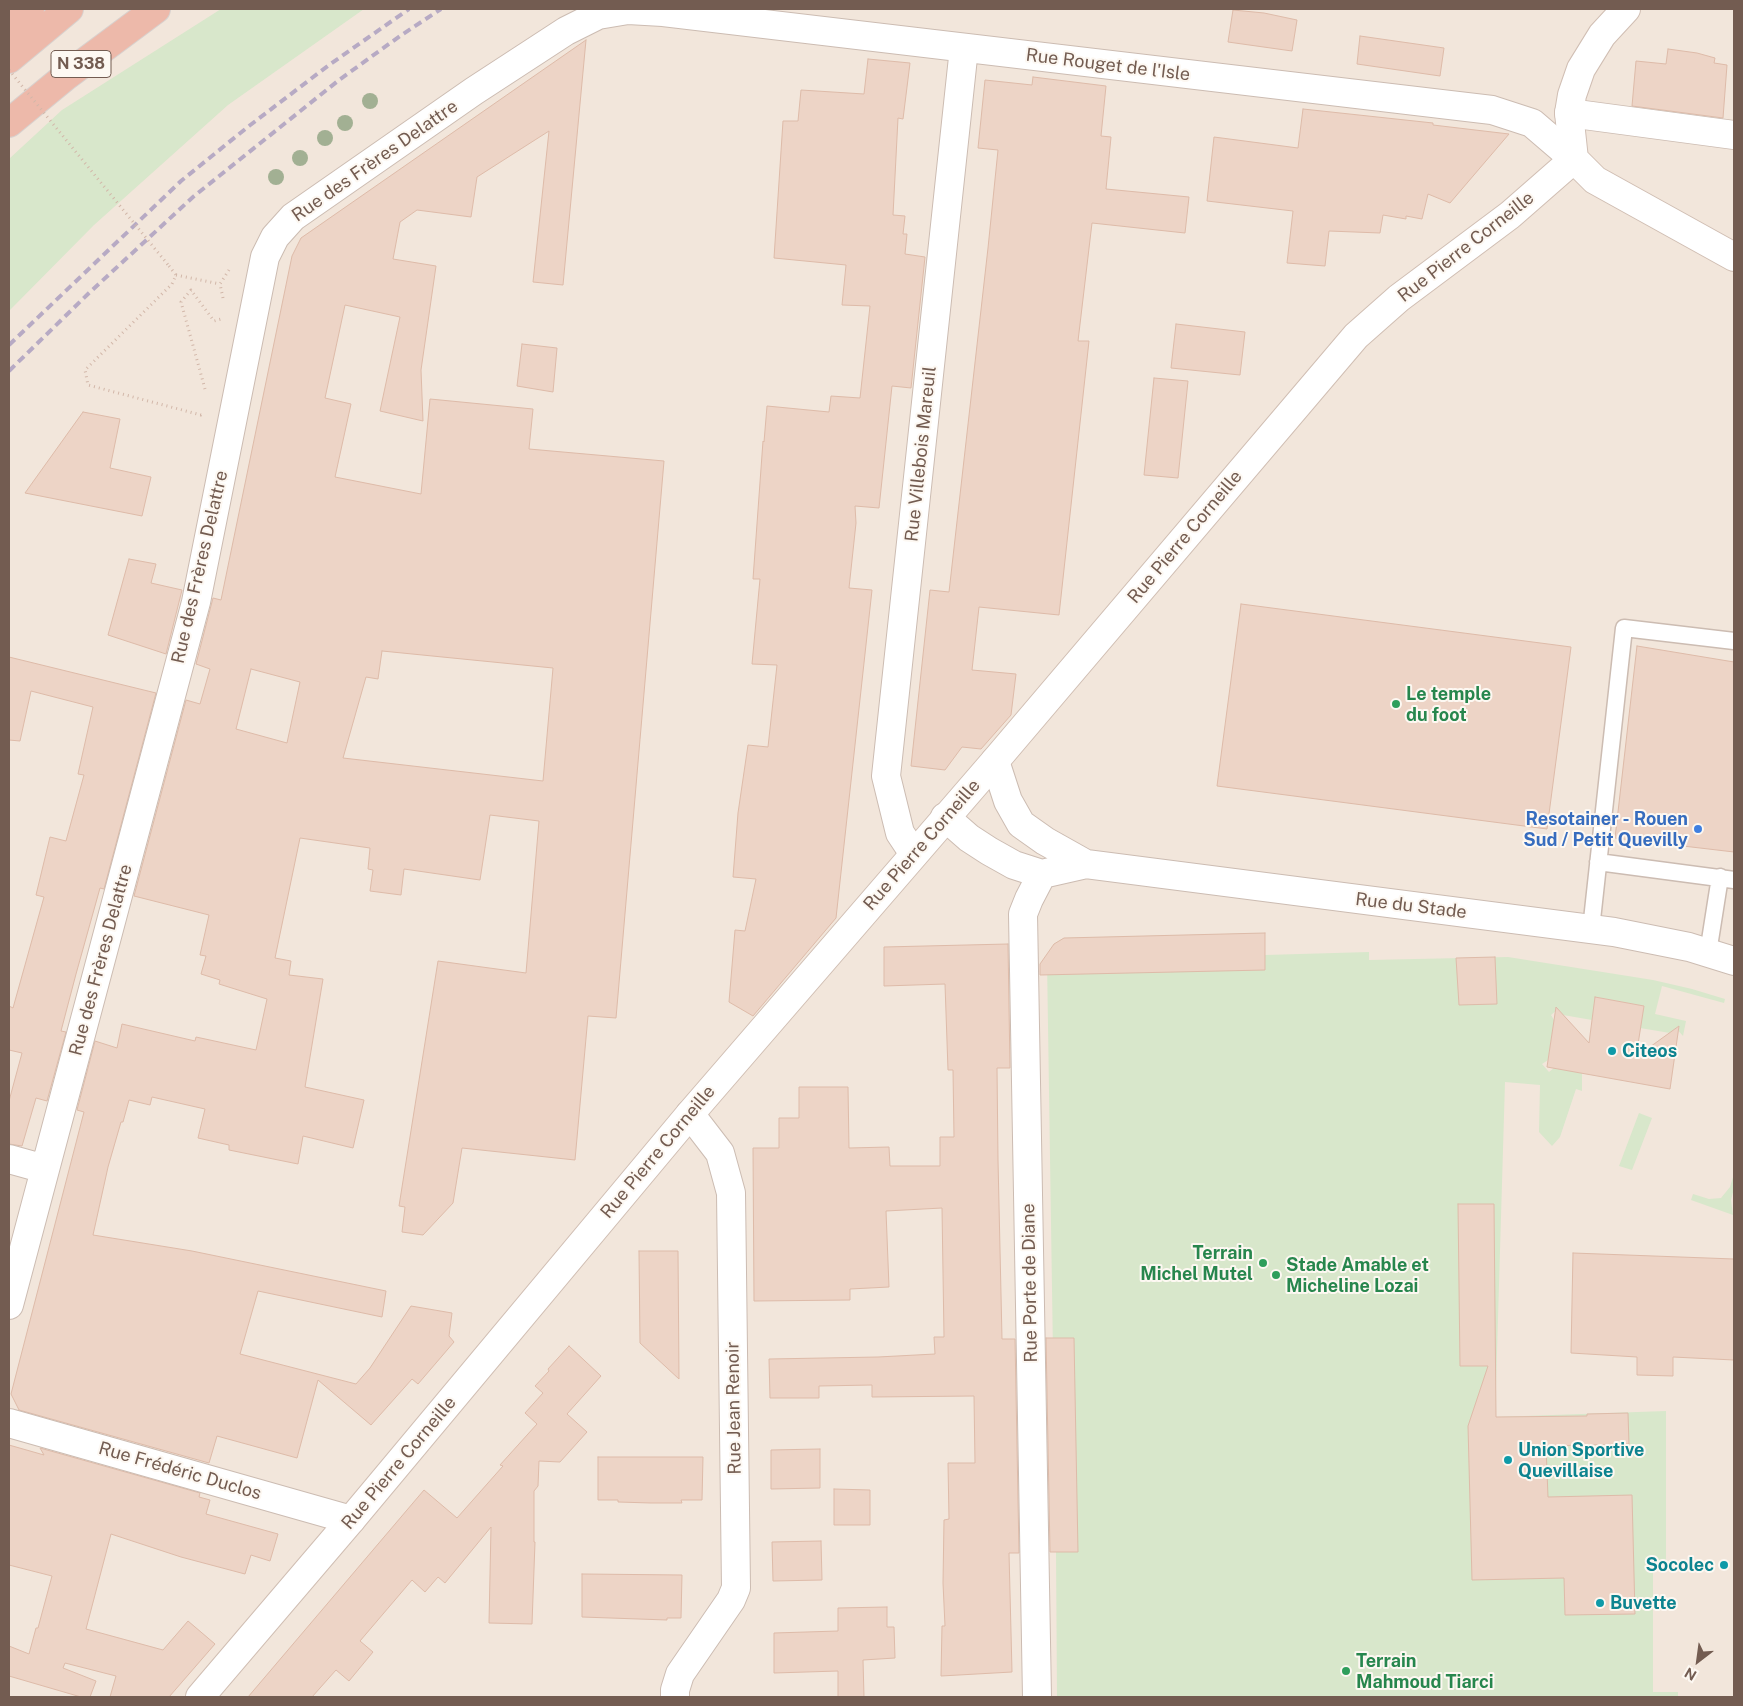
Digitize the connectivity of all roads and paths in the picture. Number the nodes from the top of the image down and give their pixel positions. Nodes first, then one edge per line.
1 (30, 9) edge
2 (69, 9) edge
3 (156, 9) edge
4 (1626, 9) edge
5 (628, 10) joint
6 (9, 26) edge
7 (964, 48) junction
8 (9, 59) edge
9 (9, 70) edge
10 (1569, 113) junction
11 (9, 123) edge
12 (1734, 135) edge
13 (1574, 159) junction
14 (1732, 252) edge
15 (176, 275) junction
16 (220, 284) dead end
17 (251, 326) junction
18 (207, 396) dead end
19 (205, 410) dead end
20 (1734, 641) edge
21 (995, 760) junction
22 (945, 818) junction
23 (914, 854) junction
24 (1598, 862) junction
25 (1086, 864) junction
26 (1042, 874) junction
27 (1727, 879) edge
28 (1590, 929) junction
29 (1708, 953) junction
30 (1734, 961) edge
31 (690, 1114) junction
32 (9, 1159) edge
33 (45, 1169) junction
34 (9, 1305) edge
35 (9, 1423) edge
36 (352, 1520) junction
37 (200, 1697) edge
38 (675, 1697) edge
39 (1037, 1697) edge

1 - 6 highway
2 - 8 highway, N 338
3 - 11 highway, N 338
4 - 10 street
5 - 7 street, Rue Rouget de l'Isle
5 - 17 street, Rue des Frères Delattre
7 - 13 street, Rue Rouget de l'Isle
7 - 23 street, Rue Villebois Mareuil
9 - 15 path, bridge
10 - 12 street
10 - 13 street
13 - 14 street, Rue Rouget de l'Isle
13 - 21 street, Rue Pierre Corneille
15 - 16 path
15 - 19 path
17 - 18 path
17 - 33 street, Rue des Frères Delattre
20 - 24 lane
21 - 22 street, Rue Pierre Corneille
21 - 25 street, Rue du Stade
22 - 23 street, Rue Pierre Corneille
22 - 26 street
23 - 31 street, Rue Pierre Corneille
24 - 27 lane
24 - 28 lane
25 - 26 street, Rue du Stade
25 - 28 street, Rue du Stade
26 - 39 street, Rue Porte de Diane
27 - 29 lane
28 - 29 street, Rue du Stade
29 - 30 street, Rue du Stade
31 - 36 street, Rue Pierre Corneille
31 - 38 street, Rue Jean Renoir
32 - 33 street
33 - 34 street, Rue des Frères Delattre
35 - 36 street, Rue Frédéric Duclos
36 - 37 street, Rue Pierre Corneille

